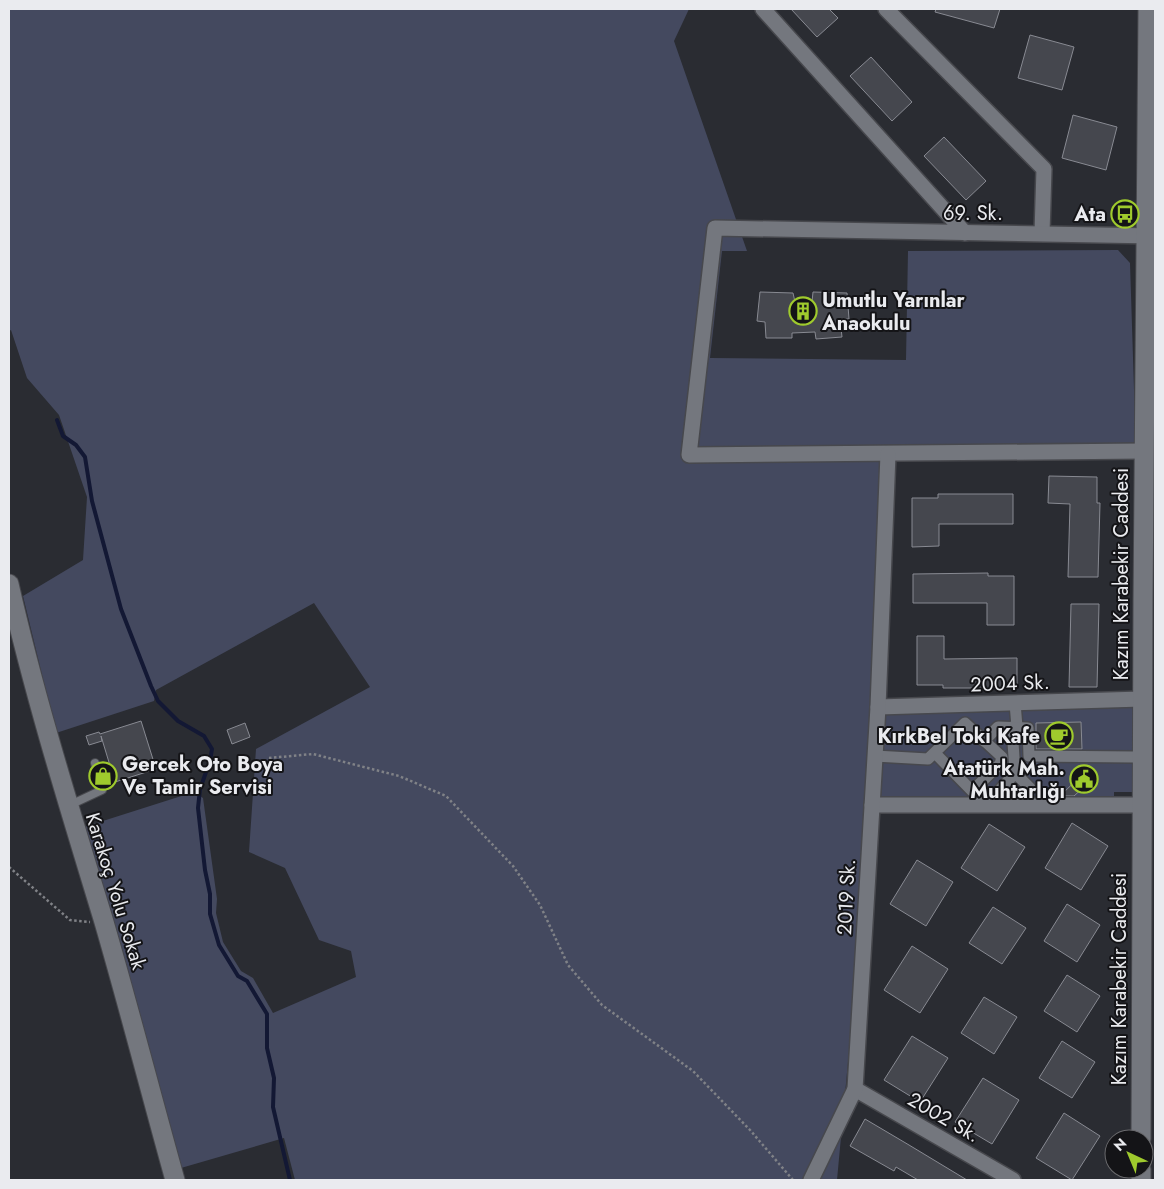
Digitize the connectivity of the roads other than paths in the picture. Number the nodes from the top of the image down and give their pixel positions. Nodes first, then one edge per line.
1 (763, 9) edge
2 (886, 9) edge
3 (1148, 9) edge
4 (965, 233) junction
5 (1042, 233) junction
6 (1150, 235) edge
7 (1144, 451) junction
8 (888, 454) junction
9 (9, 584) edge
10 (1142, 699) junction
11 (1015, 703) junction
12 (878, 707) junction
13 (1014, 727) junction
14 (984, 741) junction
15 (935, 753) junction
16 (875, 756) junction
17 (1095, 757) junction
18 (1135, 757) dead end
19 (95, 763) dead end
20 (1085, 766) dead end
21 (1015, 773) junction
22 (1149, 784) edge
23 (872, 805) junction
24 (1014, 805) junction
25 (1142, 805) junction
26 (68, 806) junction
27 (855, 1089) junction
28 (1141, 1129) edge
29 (175, 1180) edge
30 (811, 1180) edge
31 (1013, 1180) edge

1 - 4 street
2 - 5 street
3 - 6 street, Kazım Karabekir Caddesi
4 - 5 street, 69. Sk.
4 - 8 street, 69. Sk.
5 - 6 street, 69. Sk.
6 - 7 street, Kazım Karabekir Caddesi
7 - 8 street
7 - 10 street, Kazım Karabekir Caddesi
8 - 12 street, 2019 Sk.
9 - 26 street, Karakoç Yolu Sokak
10 - 11 street, 2004 Sk.
10 - 22 street, Kazım Karabekir Caddesi
11 - 12 street, 2004 Sk.
11 - 13 street
12 - 16 street, 2019 Sk.
13 - 14 street
13 - 17 street
13 - 21 street
14 - 15 street
14 - 15 street
15 - 16 street
16 - 23 street, 2019 Sk.
17 - 18 street
17 - 20 street
19 - 26 lane
21 - 24 street
21 - 24 street
22 - 25 street, Kazım Karabekir Caddesi
23 - 24 street
23 - 27 street, 2019 Sk.
24 - 25 street
25 - 28 street, Kazım Karabekir Caddesi
26 - 29 street, Karakoç Yolu Sokak
27 - 30 street
27 - 31 street, 2002 Sk.

